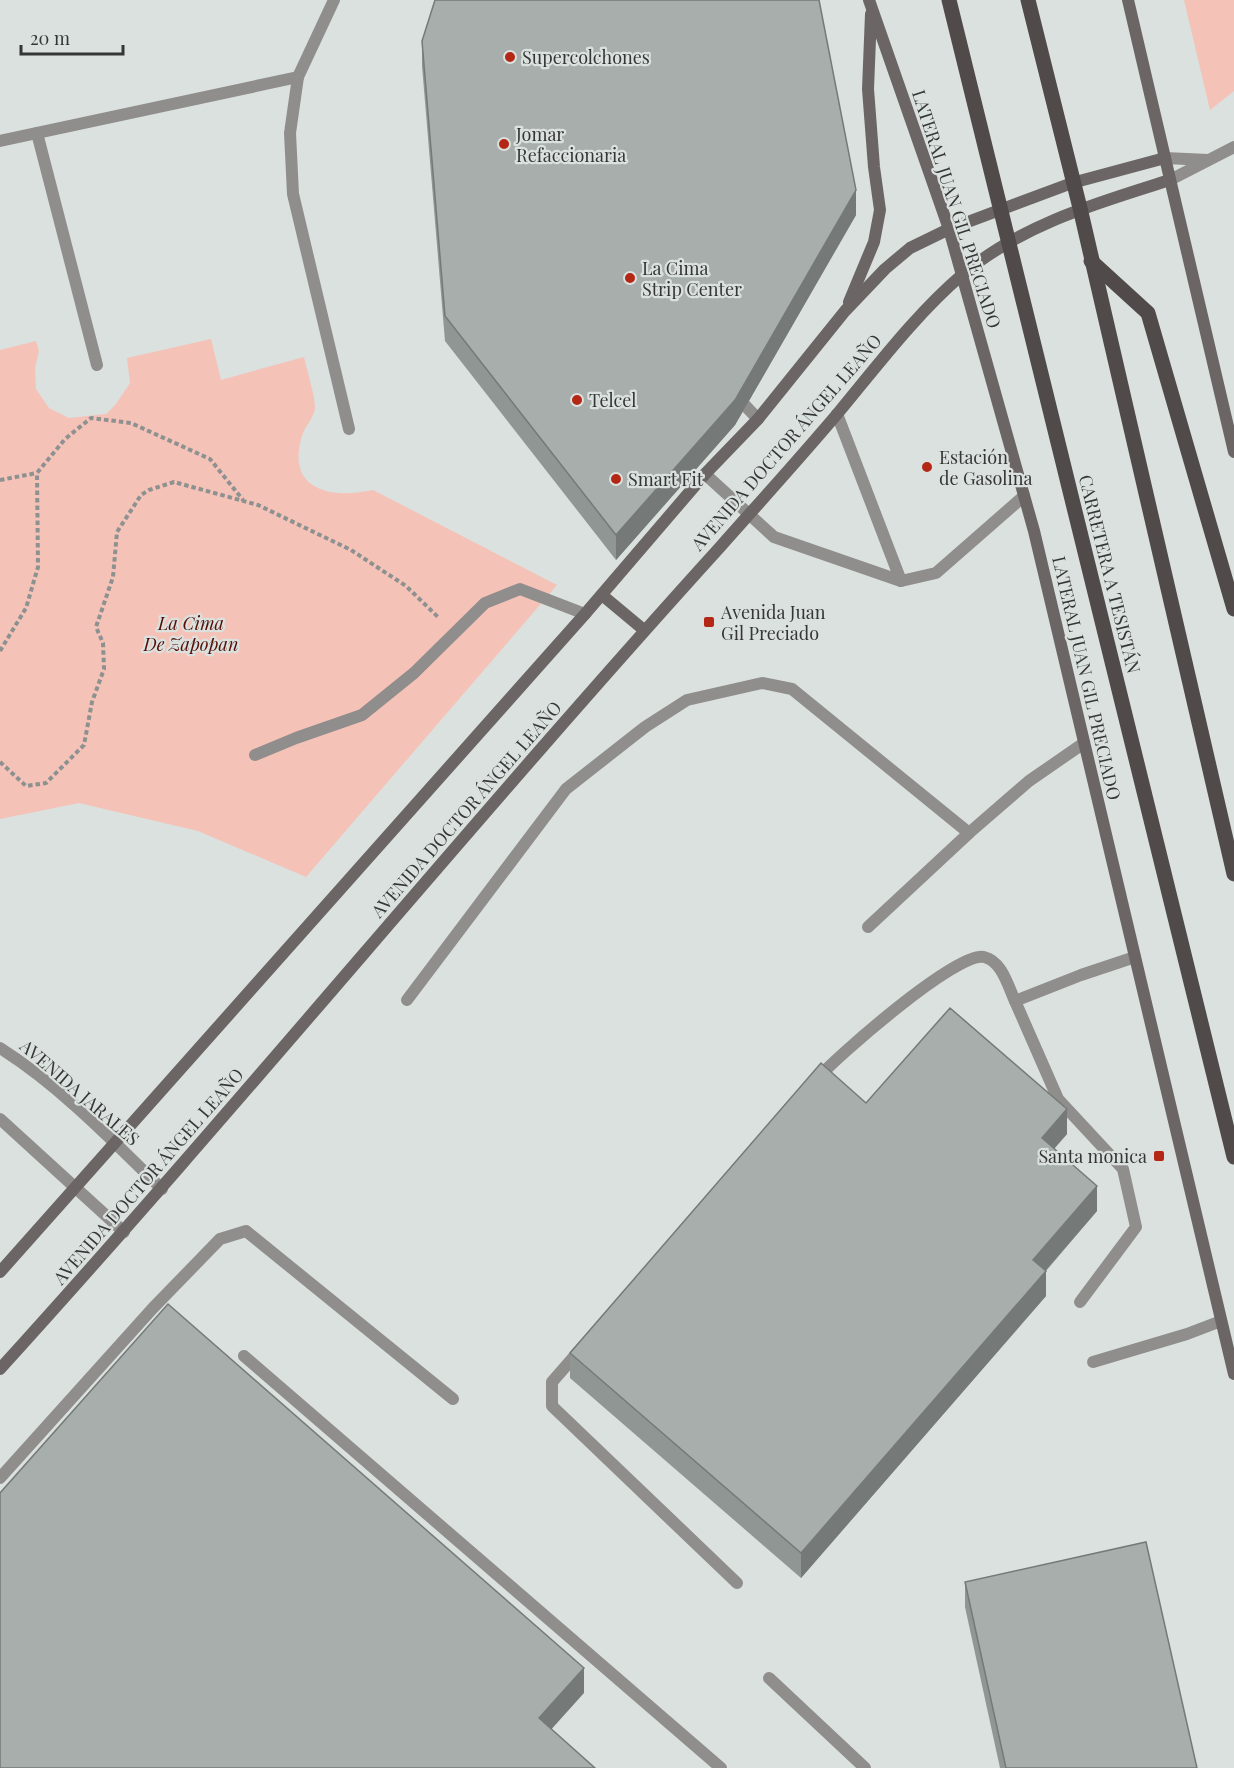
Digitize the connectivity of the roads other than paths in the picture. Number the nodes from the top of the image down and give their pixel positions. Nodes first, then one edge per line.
1 (334, 0) edge
2 (949, 0) edge
3 (1028, 0) edge
4 (1128, 0) edge
5 (870, 3) edge
6 (298, 77) junction
7 (37, 133) junction
8 (0, 141) edge
9 (1234, 147) edge
10 (1165, 158) junction
11 (1209, 160) junction
12 (1170, 180) junction
13 (1072, 183) junction
14 (1080, 208) junction
15 (1001, 209) junction
16 (949, 229) junction
17 (1009, 241) junction
18 (1091, 261) junction
19 (963, 274) junction
20 (845, 311) junction
21 (97, 364) dead end
22 (724, 385) edge
23 (837, 414) junction
24 (758, 418) junction
25 (349, 429) dead end
26 (1234, 452) edge
27 (705, 474) junction
28 (1024, 496) junction
29 (748, 515) junction
30 (901, 581) junction
31 (602, 595) junction
32 (1234, 609) edge
33 (585, 614) junction
34 (644, 630) junction
35 (1084, 743) junction
36 (255, 755) dead end
37 (969, 832) junction
38 (1234, 874) edge
39 (868, 927) dead end
40 (1135, 957) junction
41 (407, 1000) dead end
42 (1015, 1001) junction
43 (0, 1048) edge
44 (804, 1093) edge
45 (0, 1119) edge
46 (115, 1143) junction
47 (1234, 1157) edge
48 (76, 1187) junction
49 (162, 1189) junction
50 (124, 1232) junction
51 (0, 1272) edge
52 (1080, 1302) dead end
53 (1221, 1321) junction
54 (584, 1346) edge
55 (244, 1356) dead end
56 (1232, 1360) edge
57 (1093, 1362) dead end
58 (0, 1369) edge
59 (1234, 1374) edge
60 (453, 1399) dead end
61 (0, 1478) edge
62 (737, 1583) dead end
63 (770, 1678) dead end
64 (721, 1768) edge
65 (865, 1768) edge

1 - 6 street
2 - 15 main road, CARRETERA A TESISTÁN
3 - 13 main road
4 - 10 street
5 - 16 street, LATERAL JUAN GIL PRECIADO
5 - 20 street
6 - 7 street
6 - 25 street
7 - 8 street
7 - 21 street
9 - 11 street
10 - 11 street
10 - 12 street
10 - 13 street, AVENIDA DOCTOR ÁNGEL LEAÑO
11 - 12 street
12 - 14 street, AVENIDA DOCTOR ÁNGEL LEAÑO
12 - 26 street
13 - 14 main road
13 - 15 street, AVENIDA DOCTOR ÁNGEL LEAÑO
14 - 17 street, AVENIDA DOCTOR ÁNGEL LEAÑO
14 - 18 main road
15 - 16 street, AVENIDA DOCTOR ÁNGEL LEAÑO
15 - 17 main road, CARRETERA A TESISTÁN
16 - 19 street, LATERAL JUAN GIL PRECIADO
16 - 20 street, AVENIDA DOCTOR ÁNGEL LEAÑO
17 - 19 street, AVENIDA DOCTOR ÁNGEL LEAÑO
17 - 47 main road, CARRETERA A TESISTÁN
18 - 32 main road
18 - 38 main road
19 - 23 street, AVENIDA DOCTOR ÁNGEL LEAÑO
19 - 28 street, LATERAL JUAN GIL PRECIADO
20 - 24 street, AVENIDA DOCTOR ÁNGEL LEAÑO
22 - 24 street
23 - 29 street, AVENIDA DOCTOR ÁNGEL LEAÑO
23 - 30 street
24 - 27 street, AVENIDA DOCTOR ÁNGEL LEAÑO
27 - 29 street
27 - 31 street, AVENIDA DOCTOR ÁNGEL LEAÑO
28 - 30 street
28 - 35 street, LATERAL JUAN GIL PRECIADO
29 - 30 street
29 - 34 street, AVENIDA DOCTOR ÁNGEL LEAÑO
31 - 33 street, AVENIDA DOCTOR ÁNGEL LEAÑO
31 - 34 street
33 - 36 street
33 - 46 street, AVENIDA DOCTOR ÁNGEL LEAÑO
34 - 49 street, AVENIDA DOCTOR ÁNGEL LEAÑO
35 - 37 street
35 - 40 street, LATERAL JUAN GIL PRECIADO
37 - 39 street
37 - 41 street
40 - 42 street
40 - 53 street, LATERAL JUAN GIL PRECIADO
42 - 44 street
42 - 52 street
43 - 46 street, AVENIDA JARALES
45 - 48 street
46 - 48 street, AVENIDA DOCTOR ÁNGEL LEAÑO
46 - 49 street, AVENIDA JARALES
48 - 50 street
48 - 51 street, AVENIDA DOCTOR ÁNGEL LEAÑO
49 - 50 street, AVENIDA DOCTOR ÁNGEL LEAÑO
50 - 58 street, AVENIDA DOCTOR ÁNGEL LEAÑO
53 - 56 street, LATERAL JUAN GIL PRECIADO
53 - 57 street
54 - 62 street
55 - 64 street
56 - 59 street, LATERAL JUAN GIL PRECIADO
60 - 61 street
63 - 65 street

